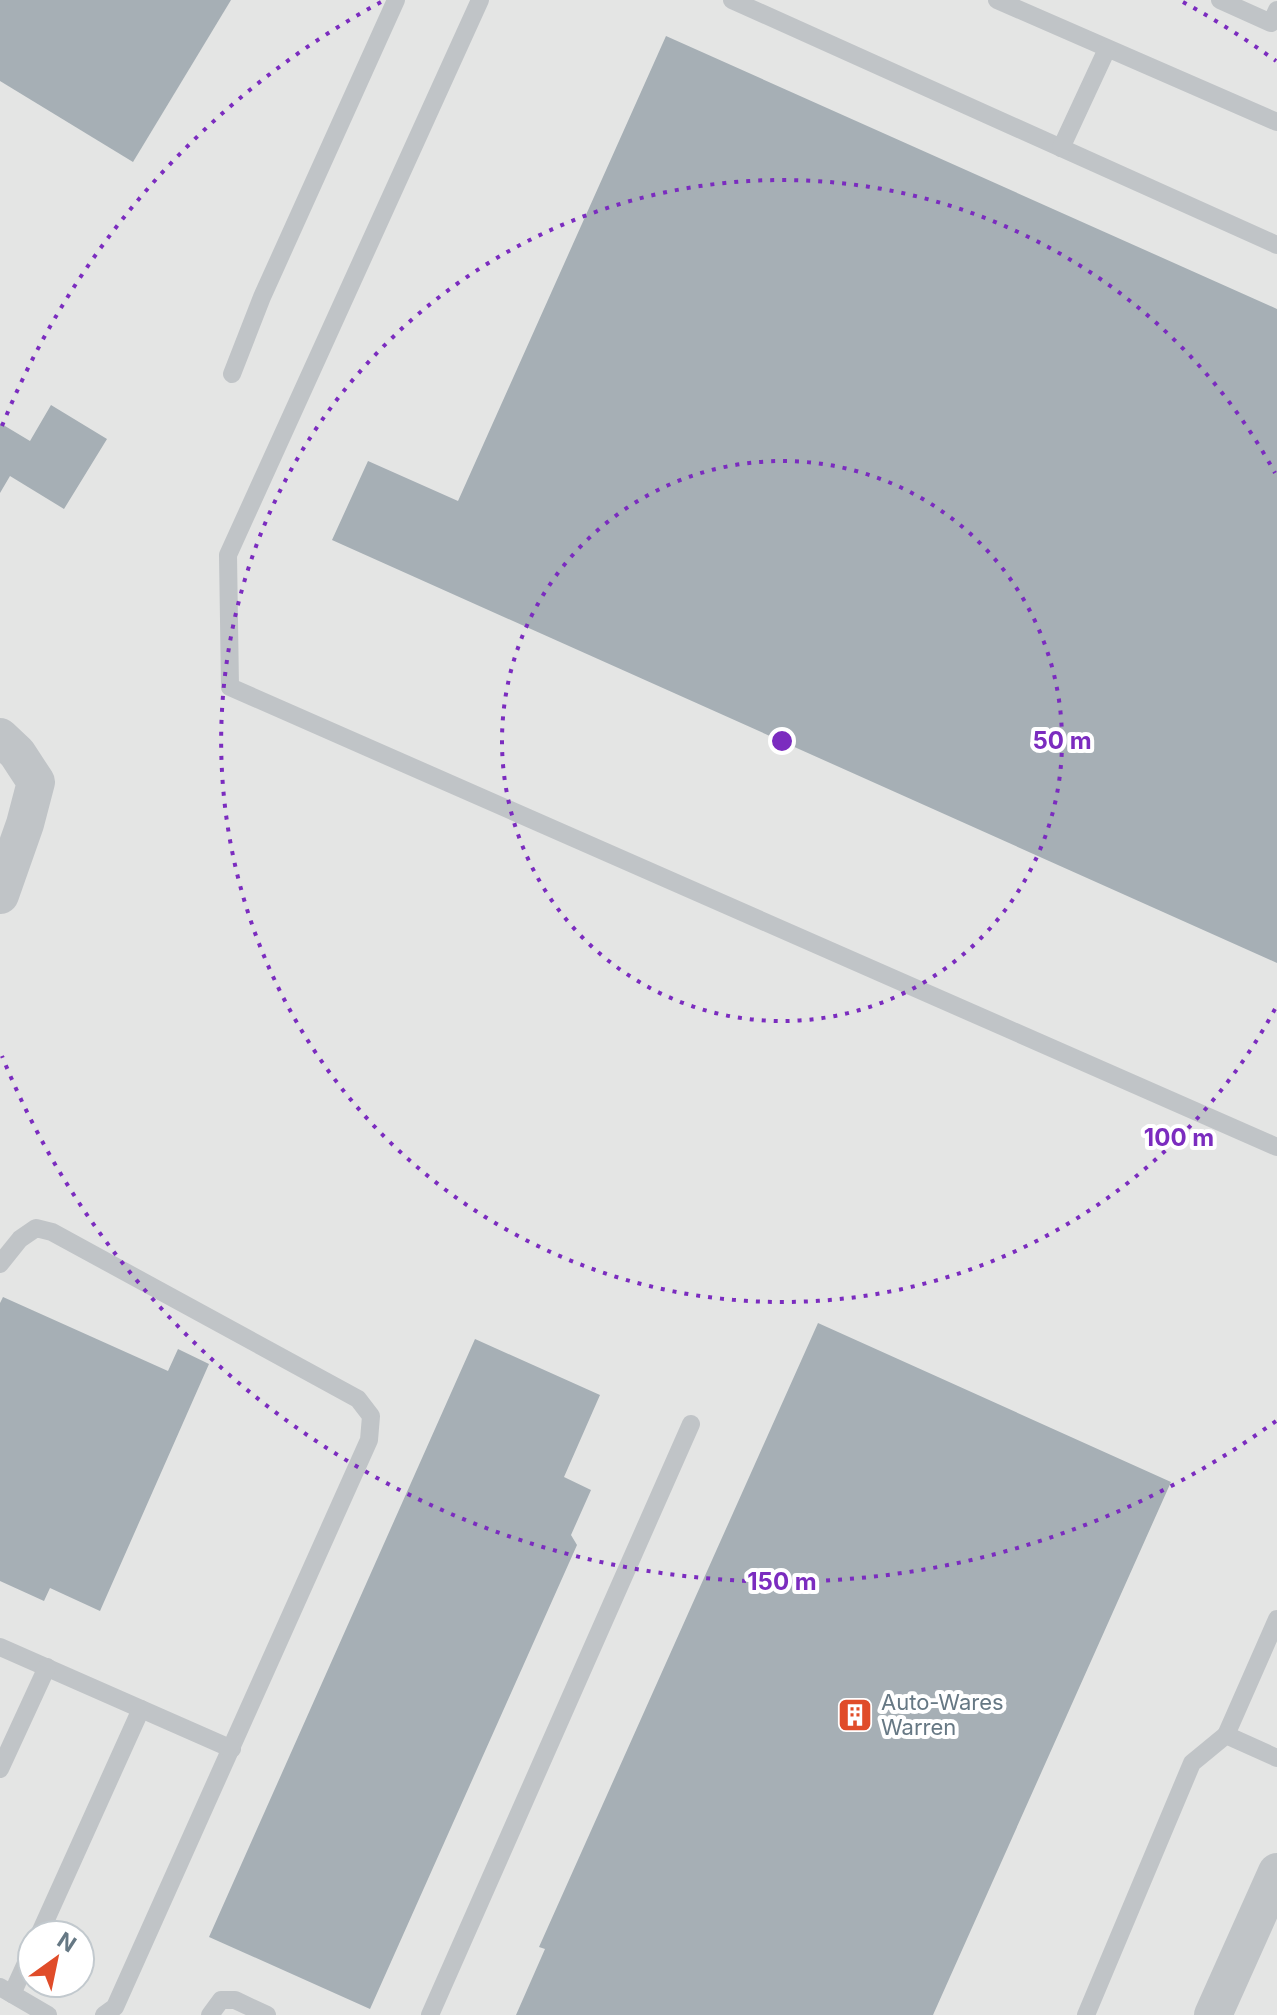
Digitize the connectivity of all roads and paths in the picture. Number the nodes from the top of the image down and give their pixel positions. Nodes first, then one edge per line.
1 (396, 0) edge
2 (480, 0) edge
3 (732, 0) edge
4 (997, 0) edge
5 (1220, 0) edge
6 (1277, 10) edge
7 (1107, 49) junction
8 (1277, 122) edge
9 (1061, 148) junction
10 (1277, 245) edge
11 (232, 374) dead end
12 (0, 737) edge
13 (0, 895) edge
14 (1277, 1147) edge
15 (0, 1264) edge
16 (691, 1424) dead end
17 (1277, 1619) edge
18 (0, 1647) edge
19 (47, 1667) junction
20 (141, 1709) junction
21 (1226, 1735) junction
22 (232, 1749) junction
23 (1277, 1758) edge
24 (0, 1769) edge
25 (1277, 1872) edge
26 (46, 1919) edge
27 (6, 1991) edge
28 (48, 2015) edge
29 (104, 2015) edge
30 (210, 2015) edge
31 (267, 2015) edge
32 (430, 2015) edge
33 (1086, 2015) edge
34 (1213, 2015) edge

1 - 11 lane
2 - 14 lane
3 - 9 lane
4 - 7 lane
5 - 6 lane
7 - 8 lane
7 - 9 lane
9 - 10 lane
12 - 13 street
15 - 22 lane
16 - 32 lane
17 - 21 lane
18 - 19 lane
19 - 20 lane
19 - 24 lane
20 - 22 lane
20 - 26 lane
21 - 23 lane
21 - 33 lane
22 - 29 lane
25 - 34 street
27 - 28 lane
30 - 31 lane

